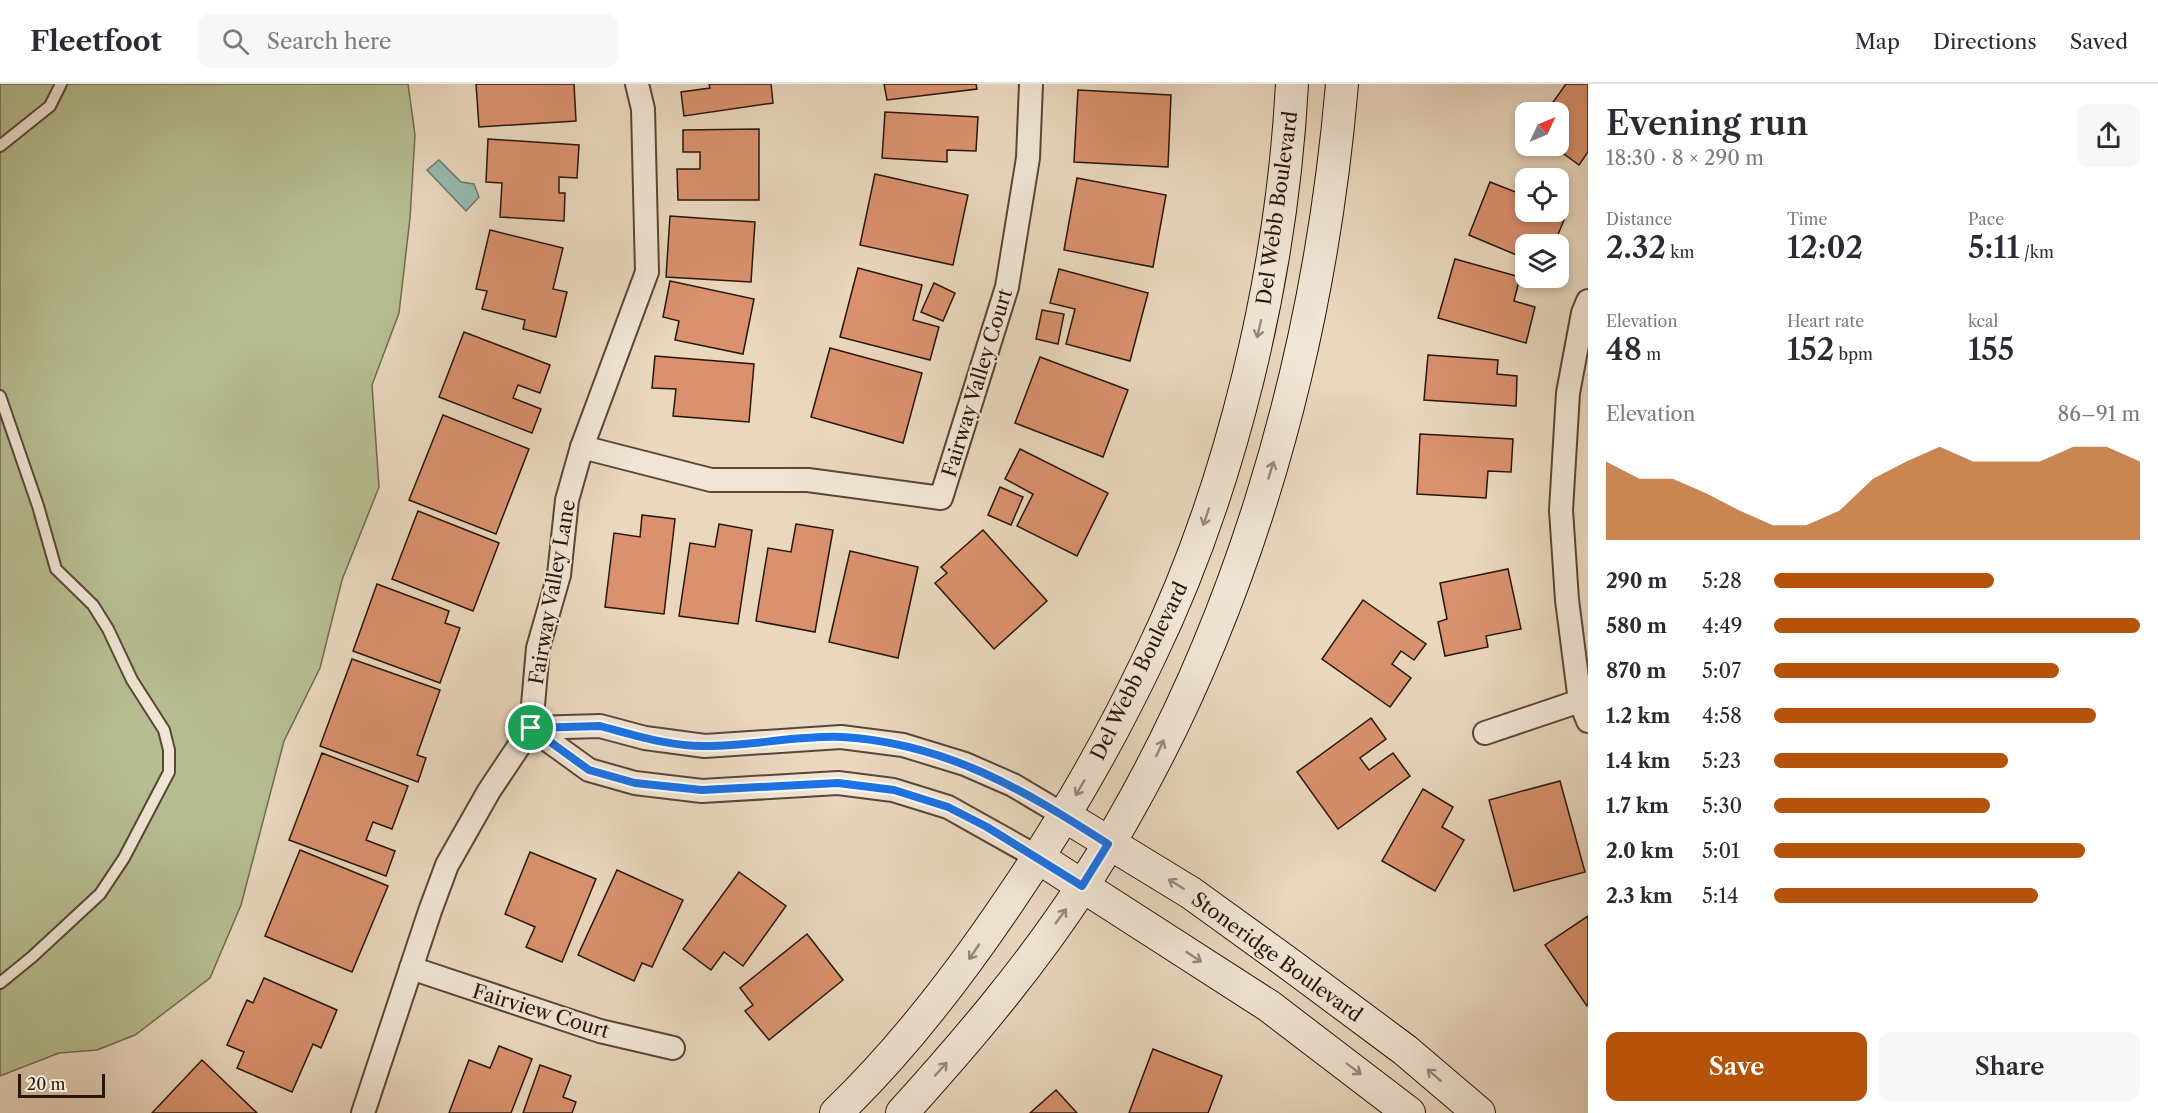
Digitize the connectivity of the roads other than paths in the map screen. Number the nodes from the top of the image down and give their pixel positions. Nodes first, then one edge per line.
1 (61, 84) edge
2 (637, 84) edge
3 (1031, 84) edge
4 (1292, 84) edge
5 (1342, 84) edge
6 (0, 146) edge
7 (1588, 301) edge
8 (0, 396) edge
9 (582, 447) junction
10 (1584, 711) edge
11 (531, 728) junction
12 (1485, 734) dead end
13 (1065, 816) junction
14 (1108, 844) junction
15 (1039, 858) junction
16 (1082, 886) junction
17 (411, 968) junction
18 (0, 982) edge
19 (673, 1048) dead end
20 (363, 1113) edge
21 (836, 1113) edge
22 (902, 1113) edge
23 (1409, 1113) edge
24 (1479, 1113) edge

1 - 6 lane
2 - 9 street, Fairway Valley Lane
3 - 9 street, Fairway Valley Court
4 -> 13 street, Del Webb Boulevard
14 -> 5 street
7 - 10 street
8 - 18 lane
9 - 11 street, Fairway Valley Lane
10 - 12 street
11 - 13 street
11 - 15 street
11 - 17 street, Fairway Valley Lane
13 - 14 street, Stoneridge Boulevard
13 - 15 street, Del Webb Boulevard
14 - 16 street
24 -> 14 street, Stoneridge Boulevard
15 - 16 street
15 -> 21 street, Del Webb Boulevard
22 -> 16 street
16 -> 23 street
17 - 19 street, Fairview Court
17 - 20 street, Fairway Valley Lane

